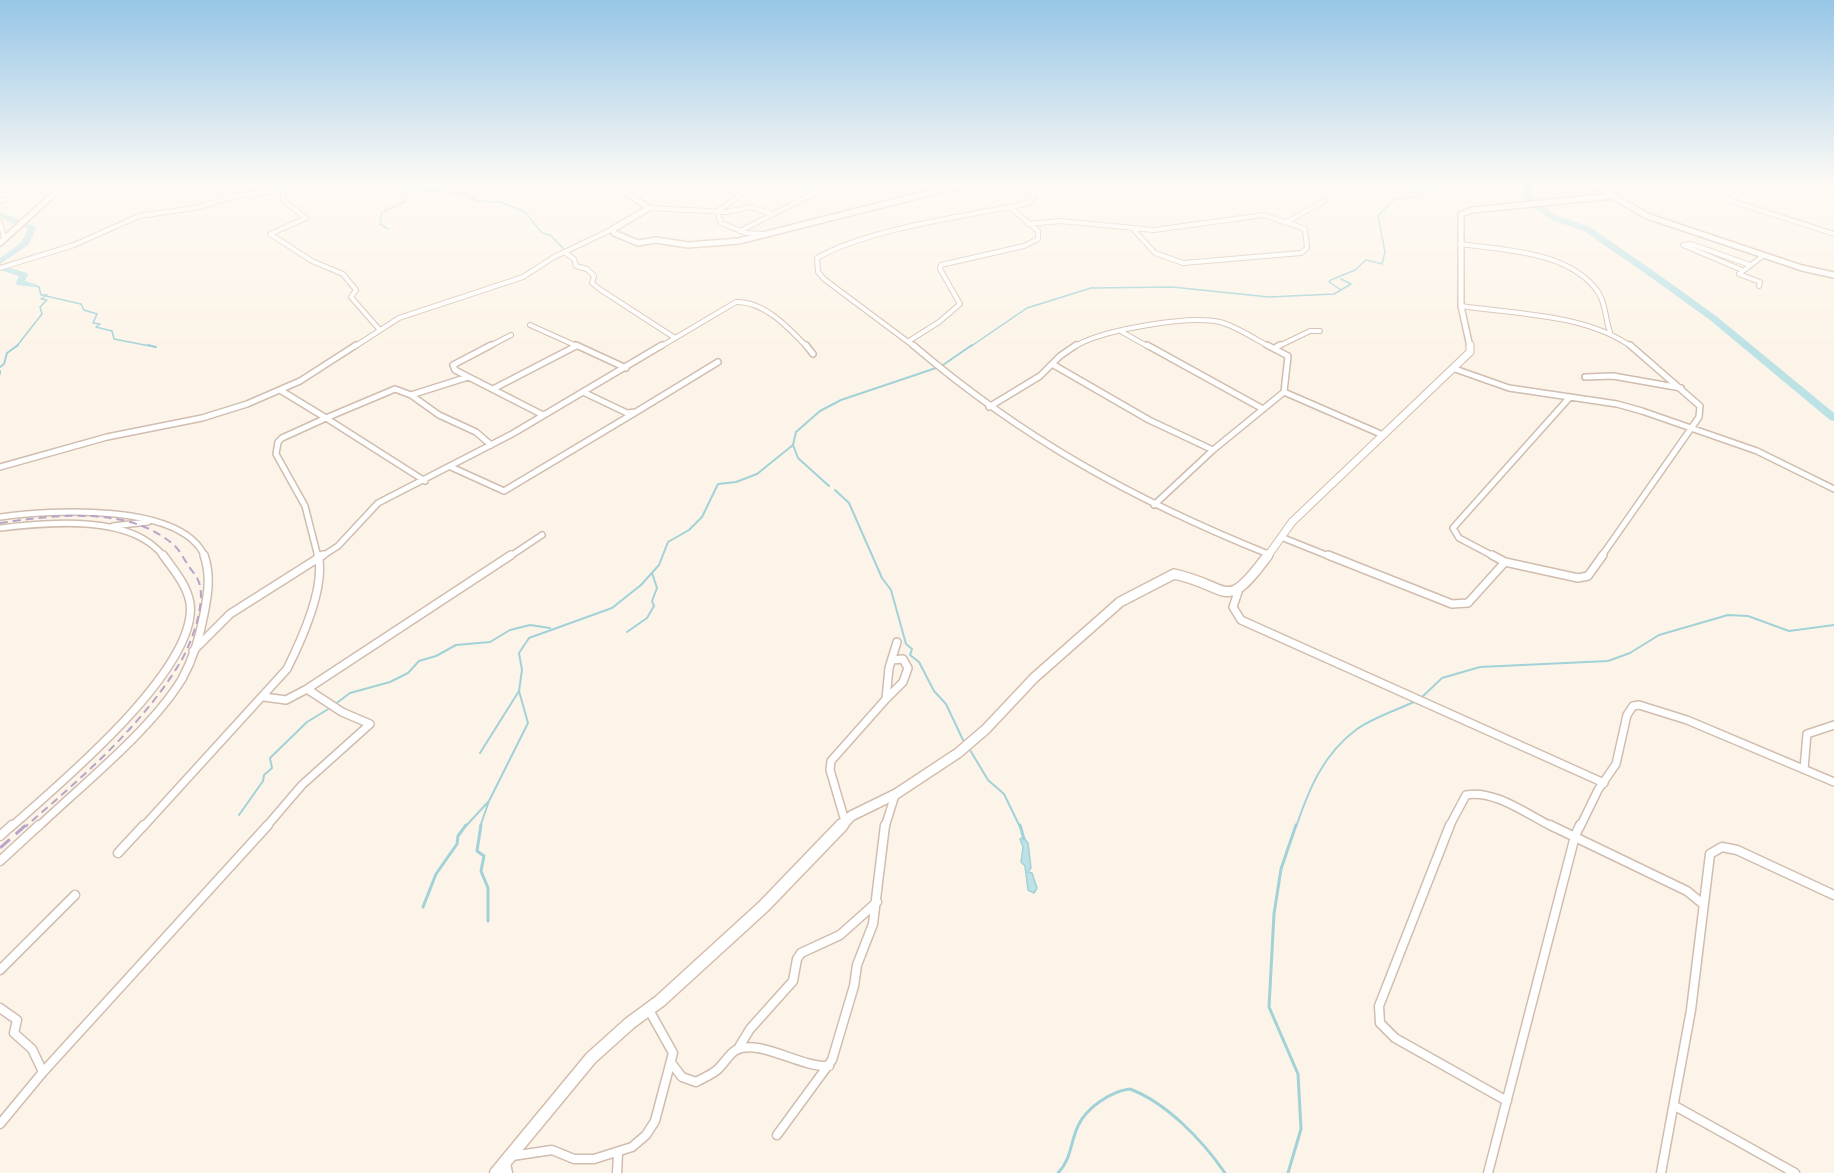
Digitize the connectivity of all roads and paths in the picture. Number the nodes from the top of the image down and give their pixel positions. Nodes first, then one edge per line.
1 (91, 238) edge
2 (276, 238) edge
3 (594, 238) edge
4 (627, 238) edge
5 (752, 238) edge
6 (874, 238) edge
7 (1037, 238) edge
8 (1141, 238) edge
9 (1306, 238) edge
10 (1460, 238) edge
11 (1713, 238) edge
12 (1460, 244) junction
13 (564, 252) junction
14 (1764, 255) junction
15 (1750, 265) junction
16 (0, 268) edge
17 (1742, 270) junction
18 (1834, 275) edge
19 (1759, 286) dead end
20 (1461, 306) junction
21 (530, 325) dead end
22 (379, 329) junction
23 (1122, 331) junction
24 (1320, 331) dead end
25 (1610, 332) junction
26 (511, 334) dead end
27 (675, 338) junction
28 (909, 341) junction
29 (577, 346) junction
30 (1275, 348) junction
31 (813, 354) dead end
32 (718, 362) dead end
33 (1052, 364) junction
34 (626, 368) junction
35 (1455, 369) junction
36 (469, 377) junction
37 (1585, 377) dead end
38 (1682, 388) junction
39 (493, 389) junction
40 (280, 390) junction
41 (584, 392) junction
42 (1284, 392) junction
43 (411, 395) junction
44 (1570, 397) junction
45 (989, 406) junction
46 (1263, 409) junction
47 (636, 412) junction
48 (543, 415) junction
49 (326, 418) junction
50 (1691, 427) junction
51 (1383, 435) junction
52 (491, 445) junction
53 (1213, 450) junction
54 (0, 467) edge
55 (452, 467) junction
56 (425, 481) junction
57 (1834, 489) edge
58 (1154, 505) junction
59 (0, 517) edge
60 (151, 522) junction
61 (108, 526) junction
62 (0, 528) edge
63 (542, 535) dead end
64 (1281, 537) junction
65 (1268, 554) junction
66 (319, 560) junction
67 (1505, 562) junction
68 (1238, 591) junction
69 (897, 642) dead end
70 (193, 651) junction
71 (892, 660) junction
72 (308, 689) junction
73 (264, 697) junction
74 (886, 699) junction
75 (1834, 725) edge
76 (1804, 770) junction
77 (1834, 782) edge
78 (1604, 783) junction
79 (896, 794) junction
80 (845, 822) junction
81 (0, 836) edge
82 (1575, 836) junction
83 (118, 853) dead end
84 (0, 861) edge
85 (75, 895) dead end
86 (1834, 895) edge
87 (878, 902) junction
88 (1704, 904) junction
89 (0, 970) edge
90 (0, 1008) edge
91 (648, 1009) junction
92 (739, 1047) junction
93 (672, 1064) junction
94 (829, 1065) junction
95 (43, 1072) junction
96 (1507, 1101) junction
97 (1675, 1106) junction
98 (0, 1124) edge
99 (777, 1135) dead end
100 (618, 1154) junction
101 (509, 1164) edge
102 (496, 1173) edge
103 (617, 1173) edge
104 (1488, 1173) edge
105 (1661, 1173) edge
106 (1795, 1173) edge

1 - 16 street
2 - 22 street
3 - 13 street
4 - 5 street
6 - 28 street
7 - 28 street
8 - 9 street
10 - 12 street
11 - 14 street
12 - 20 street
12 - 25 street
13 - 22 street
13 - 27 street
14 - 15 street
14 - 18 street
15 - 17 street
15 - 17 street
17 - 19 street
20 - 25 street
20 - 35 street
21 - 29 street
22 - 40 street
23 - 30 street
23 - 33 street
23 - 46 street
24 - 30 street
25 - 38 street
26 - 36 street
27 - 31 street
27 - 34 street
28 - 45 street
29 - 34 street
29 - 39 street
30 - 42 street
32 - 47 street
33 - 45 street
33 - 53 street
34 - 41 street
35 - 44 street
35 - 51 street
36 - 39 street
36 - 43 street
37 - 38 street
38 - 50 street
39 - 48 street
40 - 49 street
40 - 54 street
41 - 47 street
41 - 48 street
42 - 46 street
42 - 51 street
43 - 49 street
43 - 52 street
44 - 50 street
44 - 67 street
45 - 58 street
46 - 53 street
47 - 55 street
48 - 52 street
49 - 56 street
49 - 66 street
50 - 57 street
50 - 67 street
51 - 64 street
52 - 55 street
53 - 58 street
55 - 56 street
56 - 66 street
58 - 65 street
59 - 60 street
60 - 61 street
60 - 70 street
61 - 62 street
61 - 81 street
63 - 72 street
64 - 65 street
64 - 67 street
65 - 68 street
66 - 70 street
66 - 73 street
68 - 78 street
68 - 79 street
69 - 71 street
70 - 84 street
71 - 74 street
71 - 74 street
72 - 73 street
72 - 95 street
73 - 83 street
74 - 80 street
75 - 76 street
76 - 77 street
76 - 78 street
78 - 82 street
79 - 80 street
79 - 87 street
80 - 91 street
82 - 88 street
82 - 96 street
82 - 96 street
85 - 89 street
86 - 88 street
87 - 92 street
87 - 94 street
88 - 97 street
90 - 95 street
91 - 93 street
91 - 101 street
92 - 93 street
92 - 94 street
93 - 100 street
94 - 99 street
95 - 98 street
96 - 104 street
97 - 105 street
97 - 106 street
100 - 101 street
100 - 103 street
101 - 102 street

